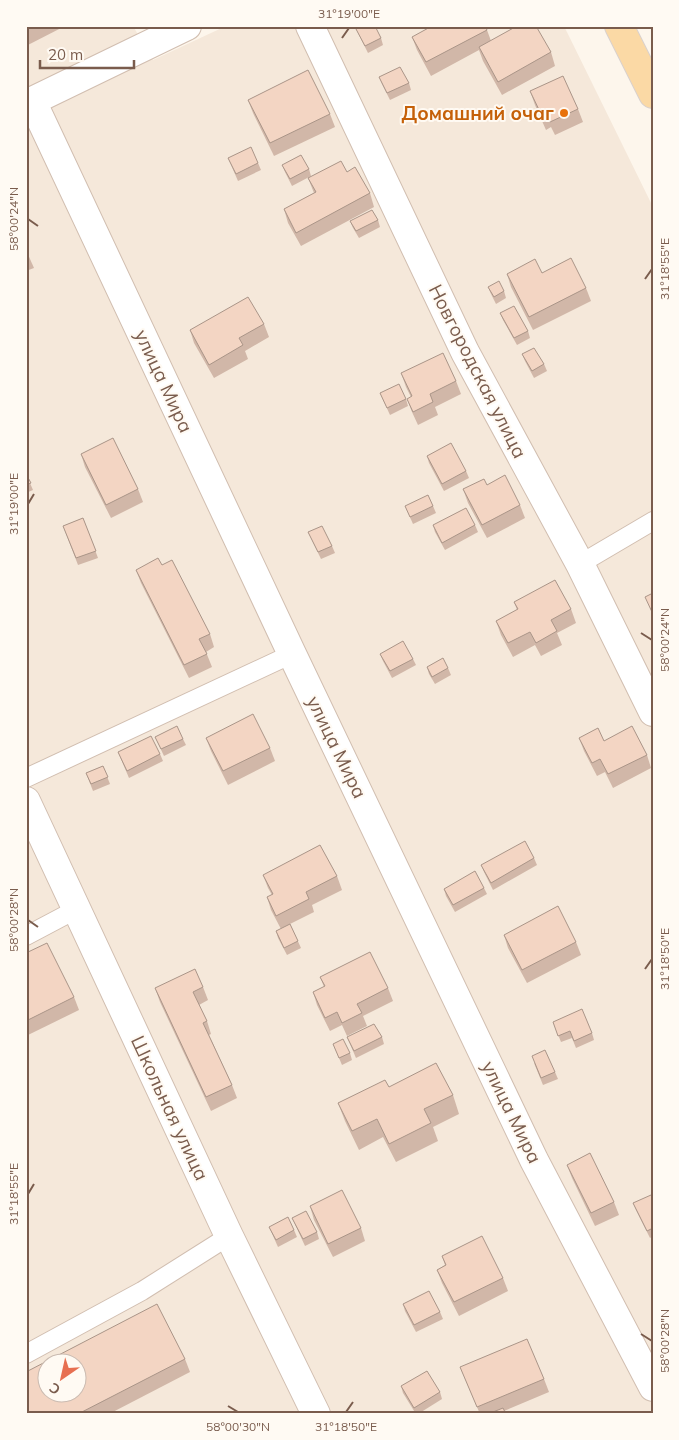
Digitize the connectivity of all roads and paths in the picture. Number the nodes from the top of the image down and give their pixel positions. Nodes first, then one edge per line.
1 (187, 26) edge
2 (310, 26) edge
3 (619, 26) edge
4 (653, 94) edge
5 (29, 103) edge
6 (653, 522) edge
7 (580, 564) junction
8 (292, 654) junction
9 (653, 712) edge
10 (26, 778) edge
11 (26, 802) edge
12 (77, 909) junction
13 (26, 936) edge
14 (229, 1236) junction
15 (26, 1354) edge
16 (653, 1387) edge
17 (316, 1414) edge

1 - 5 street
2 - 7 street, Новгородская улица
3 - 4 main road
5 - 8 street, улица Мира
6 - 7 lane
7 - 9 street, Новгородская улица
8 - 10 lane
8 - 16 street, улица Мира
11 - 12 street, Школьная улица
12 - 13 lane
12 - 14 street, Школьная улица
14 - 15 lane
14 - 17 street, Школьная улица

